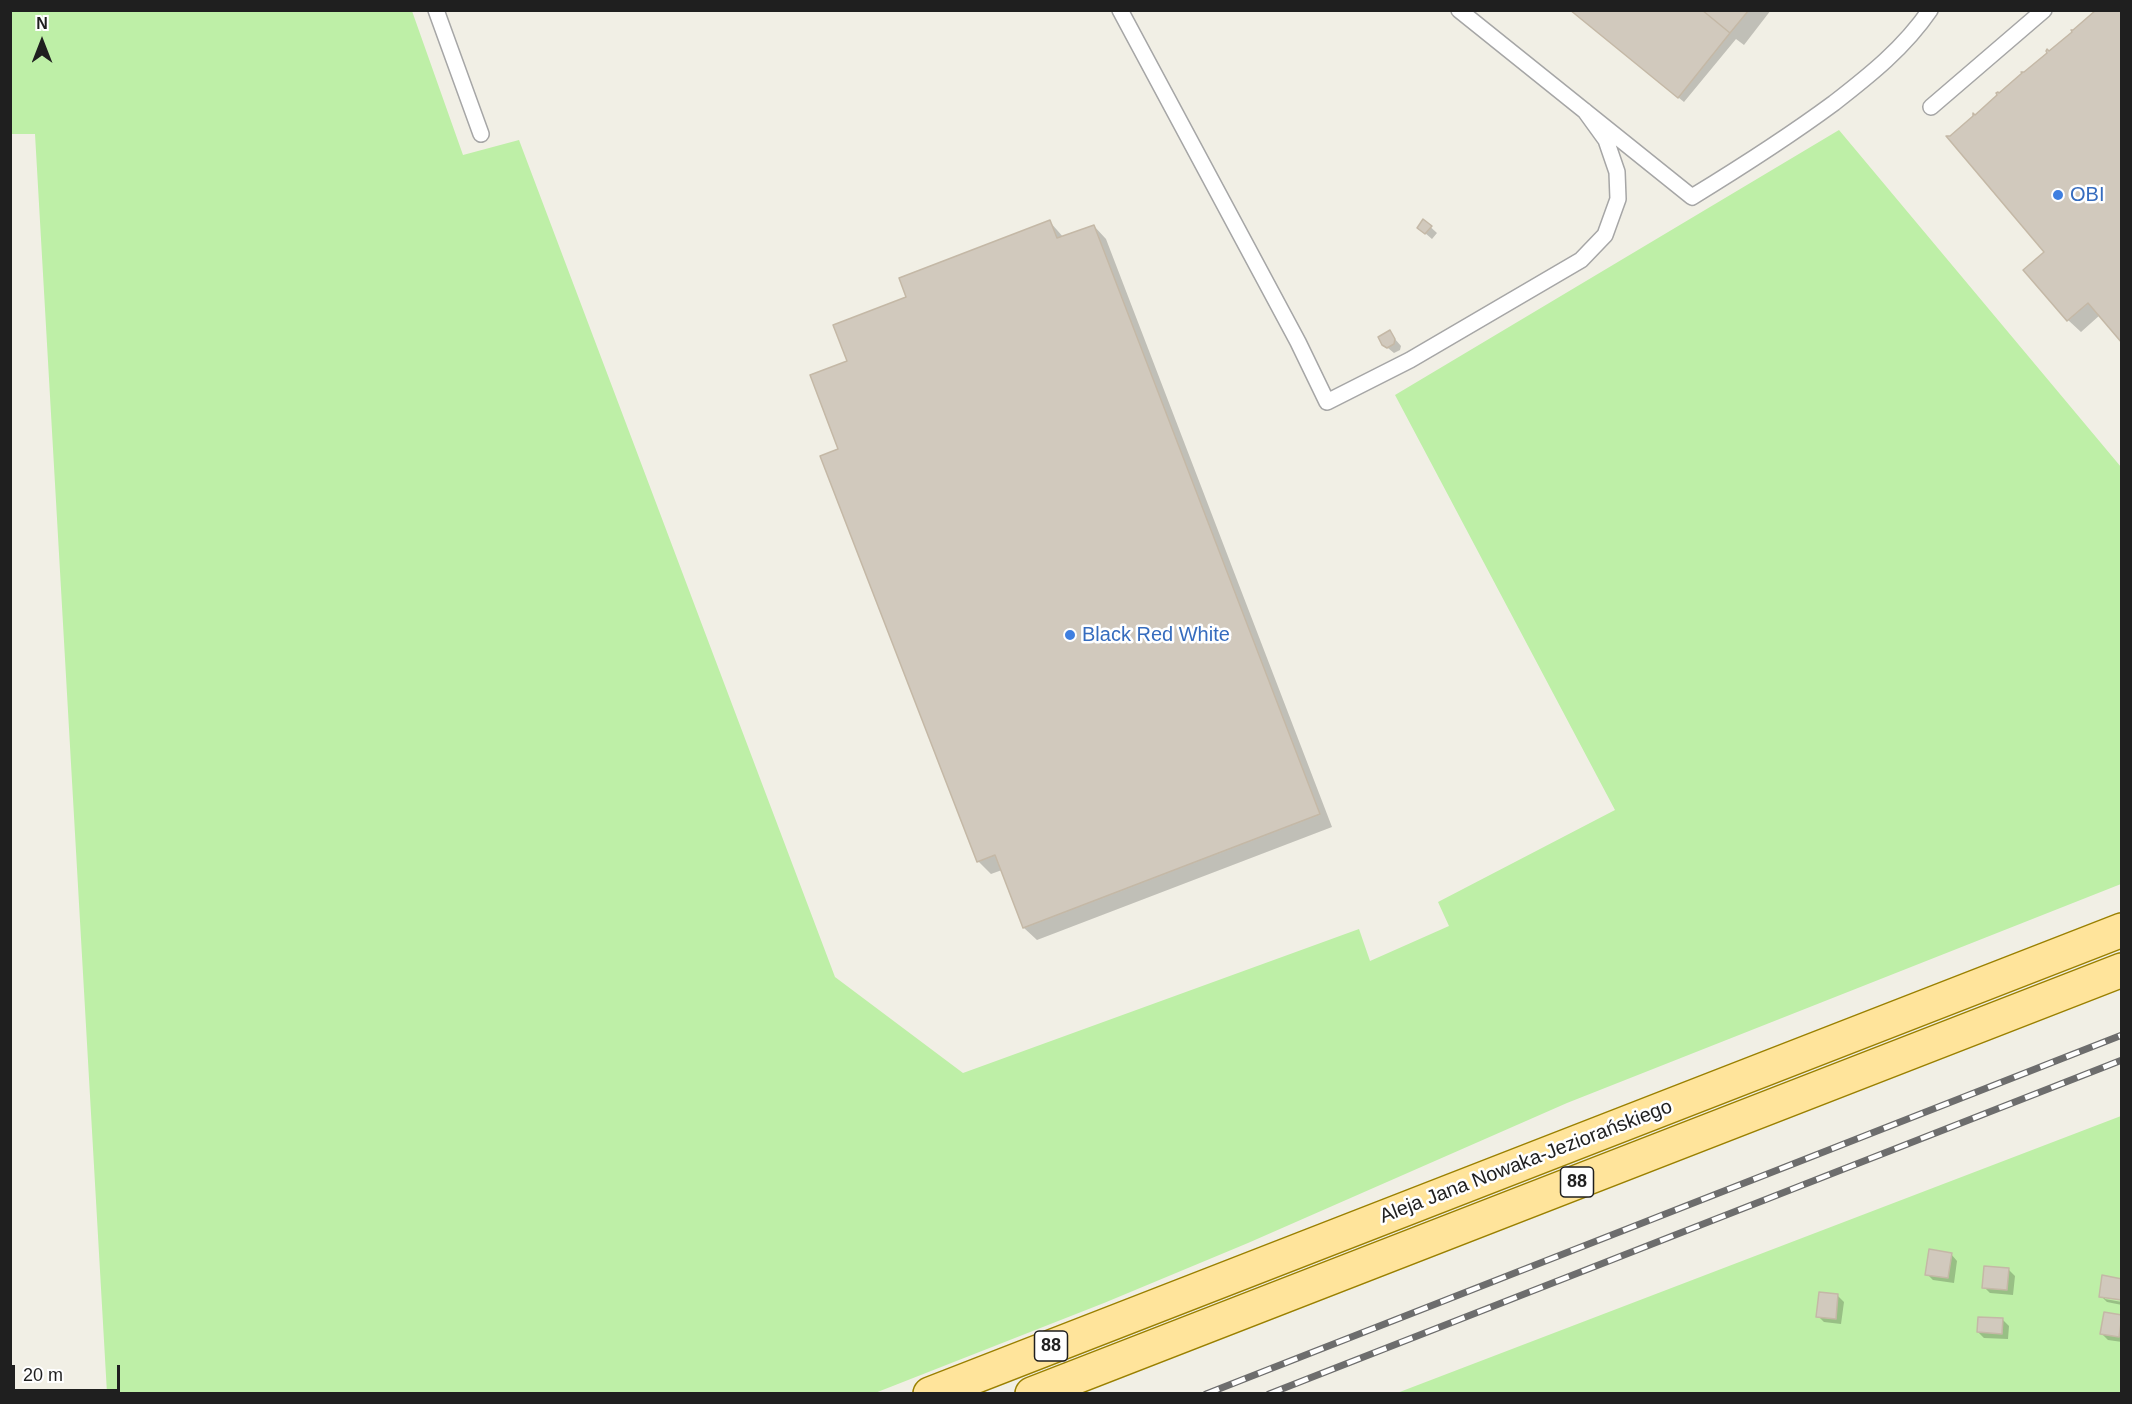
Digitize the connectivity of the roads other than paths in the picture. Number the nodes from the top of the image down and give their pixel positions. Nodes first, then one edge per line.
1 (436, 10) edge
2 (1120, 10) edge
3 (1460, 10) edge
4 (1930, 10) edge
5 (2044, 10) edge
6 (1930, 107) dead end
7 (1585, 111) junction
8 (482, 134) dead end
9 (2121, 930) edge
10 (2121, 970) edge
11 (930, 1394) edge
12 (1032, 1394) edge

1 - 8 lane
2 - 7 lane
3 - 7 lane
4 - 7 lane
5 - 6 lane
9 - 11 main road, Aleja Jana Nowaka-Jeziorańskiego / 88
10 - 12 main road, Aleja Jana Nowaka-Jeziorańskiego / 88

